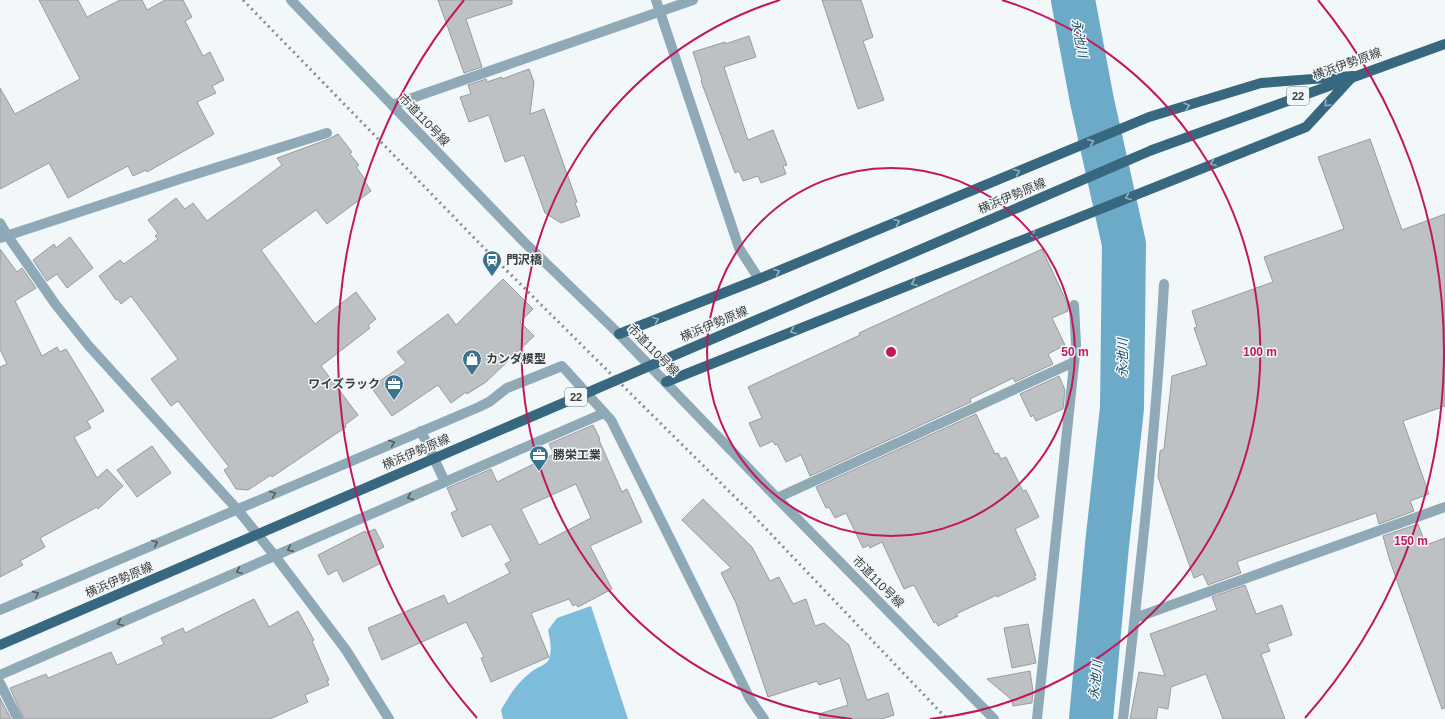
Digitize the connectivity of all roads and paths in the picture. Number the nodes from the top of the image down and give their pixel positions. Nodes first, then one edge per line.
1 (291, 0) edge
2 (656, 0) edge
3 (692, 0) edge
4 (660, 11) junction
5 (1445, 44) edge
6 (1353, 76) junction
7 (392, 105) junction
8 (327, 133) dead end
9 (0, 223) edge
10 (3, 236) edge
11 (759, 279) junction
12 (1164, 284) dead end
13 (1074, 305) dead end
14 (619, 334) junction
15 (1074, 362) junction
16 (666, 382) junction
17 (604, 413) junction
18 (421, 431) junction
19 (445, 482) junction
20 (777, 498) junction
21 (1445, 507) edge
22 (237, 509) junction
23 (275, 556) junction
24 (0, 610) edge
25 (1135, 618) junction
26 (0, 645) edge
27 (0, 675) edge
28 (0, 683) edge
29 (18, 719) edge
30 (389, 719) edge
31 (764, 719) edge
32 (994, 719) edge
33 (1037, 719) edge
34 (1123, 719) edge

1 - 7 street, 市道110号線
2 - 4 street
3 - 4 street
4 - 7 street
4 - 11 street
5 - 6 main road, 横浜伊勢原線 / 22
11 -> 6 main road
6 -> 16 main road
6 - 26 main road, 横浜伊勢原線 / 22, bridge
7 - 14 street, 市道110号線
8 - 10 street
9 - 10 street
10 - 22 street
14 -> 11 main road
12 - 25 street
13 - 15 street
14 - 16 street, 市道110号線
15 - 20 street
15 - 33 street
16 - 20 street, 市道110号線
17 - 18 street
17 - 19 street
17 - 31 street
18 - 19 street
22 -> 18 street
19 -> 23 street
20 - 32 street, 市道110号線
21 - 25 street
22 - 23 street
24 -> 22 street
23 -> 27 street
23 - 30 street
25 - 34 street
28 - 29 street

